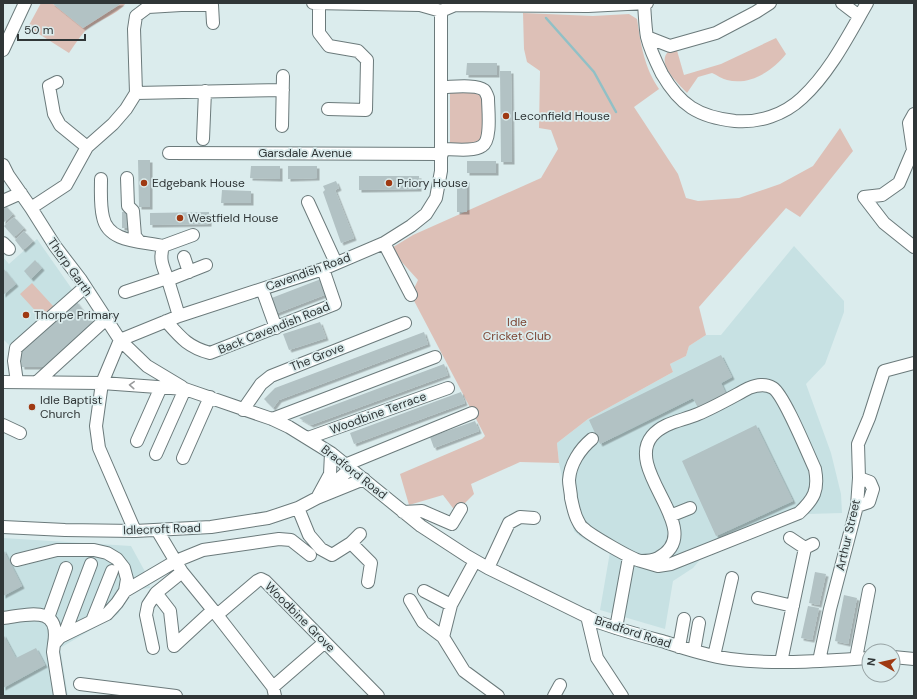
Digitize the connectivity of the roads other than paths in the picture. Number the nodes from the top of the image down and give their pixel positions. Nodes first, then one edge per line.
1 (25, 3) edge
2 (316, 3) edge
3 (646, 3) edge
4 (770, 3) edge
5 (842, 3) edge
6 (867, 3) edge
7 (513, 4) edge
8 (588, 5) edge
9 (441, 11) junction
10 (859, 16) junction
11 (213, 23) dead end
12 (647, 37) junction
13 (3, 50) edge
14 (283, 76) dead end
15 (49, 83) dead end
16 (442, 87) junction
17 (283, 90) junction
18 (205, 91) junction
19 (136, 93) junction
20 (328, 109) dead end
21 (914, 114) edge
22 (282, 126) dead end
23 (203, 139) dead end
24 (87, 147) junction
25 (442, 152) junction
26 (169, 153) dead end
27 (3, 165) edge
28 (127, 178) dead end
29 (101, 179) dead end
30 (21, 193) junction
31 (3, 201) edge
32 (308, 202) dead end
33 (31, 208) junction
34 (193, 235) dead end
35 (139, 241) junction
36 (384, 243) junction
37 (163, 246) junction
38 (914, 247) edge
39 (184, 257) dead end
40 (336, 263) junction
41 (206, 265) dead end
42 (323, 269) junction
43 (189, 272) junction
44 (168, 279) junction
45 (85, 287) junction
46 (262, 289) junction
47 (125, 292) dead end
48 (411, 295) dead end
49 (179, 316) junction
50 (106, 319) junction
51 (166, 321) junction
52 (405, 323) dead end
53 (276, 328) junction
54 (120, 340) junction
55 (435, 357) dead end
56 (914, 363) edge
57 (3, 382) edge
58 (17, 382) junction
59 (37, 382) junction
60 (102, 383) junction
61 (161, 387) junction
62 (448, 388) dead end
63 (185, 389) junction
64 (210, 397) junction
65 (243, 410) junction
66 (472, 413) dead end
67 (272, 420) junction
68 (4, 428) edge
69 (20, 433) dead end
70 (308, 438) junction
71 (592, 439) dead end
72 (137, 441) dead end
73 (331, 453) junction
74 (156, 454) dead end
75 (182, 458) dead end
76 (348, 467) junction
77 (364, 479) junction
78 (317, 498) junction
79 (298, 508) junction
80 (690, 508) dead end
81 (462, 509) dead end
82 (403, 512) junction
83 (670, 516) junction
84 (534, 518) dead end
85 (3, 526) edge
86 (157, 530) junction
87 (135, 531) junction
88 (360, 534) dead end
89 (790, 538) dead end
90 (351, 543) junction
91 (310, 555) dead end
92 (629, 557) junction
93 (17, 560) dead end
94 (176, 561) junction
95 (475, 561) junction
96 (641, 561) junction
97 (91, 564) dead end
98 (66, 568) dead end
99 (488, 568) junction
100 (112, 571) dead end
101 (182, 572) junction
102 (732, 578) dead end
103 (368, 582) dead end
104 (869, 590) dead end
105 (125, 591) junction
106 (424, 592) dead end
107 (156, 593) junction
108 (758, 598) dead end
109 (410, 600) dead end
110 (451, 605) junction
111 (793, 606) junction
112 (215, 612) junction
113 (587, 616) junction
114 (3, 618) edge
115 (48, 618) junction
116 (684, 619) dead end
117 (92, 621) junction
118 (698, 623) dead end
119 (616, 628) junction
120 (64, 635) junction
121 (443, 637) junction
122 (325, 642) junction
123 (54, 644) junction
124 (679, 646) junction
125 (153, 648) dead end
126 (694, 651) junction
127 (714, 656) junction
128 (856, 658) junction
129 (861, 658) edge
130 (901, 658) edge
131 (914, 659) edge
132 (819, 661) junction
133 (780, 662) junction
134 (80, 684) dead end
135 (117, 692) edge
136 (274, 692) edge
137 (60, 696) edge
138 (176, 696) edge
139 (378, 696) edge
140 (498, 696) edge
141 (622, 696) edge

1 - 13 street
2 - 9 street
2 - 20 street
3 - 8 street
3 - 12 street
4 - 12 street
5 - 10 street
6 - 10 street
7 - 8 street
7 - 9 street
9 - 16 street, Cavendish Road
10 - 12 street
11 - 19 street
14 - 17 street
15 - 24 street
16 - 25 street, Cavendish Road
16 - 25 street
17 - 18 street
17 - 22 street
18 - 19 street
18 - 23 street
19 - 24 street
21 - 38 street
24 - 33 street
25 - 26 street, Garsdale Avenue
25 - 36 street, Cavendish Road
27 - 30 street, Thorp Garth
28 - 35 street
29 - 35 street
30 - 31 street
30 - 33 street, Thorp Garth
32 - 40 street
33 - 45 street, Thorp Garth
34 - 37 street
35 - 37 street
36 - 40 street, Cavendish Road
36 - 48 street
37 - 44 street
39 - 43 street
40 - 42 street, Cavendish Road
41 - 43 street
42 - 46 street, Cavendish Road
42 - 53 street, Back Cavendish Road
43 - 44 street
44 - 47 street
44 - 49 street
45 - 50 street, Thorp Garth
45 - 58 street
46 - 49 street, Cavendish Road
46 - 53 street
49 - 51 street, Cavendish Road
50 - 54 street, Thorp Garth
50 - 59 street
51 - 53 street, Back Cavendish Road
51 - 54 street, Cavendish Road
52 - 65 street, The Grove
54 - 60 street
54 - 63 street, Thorp Garth
55 - 67 street
56 - 132 street, Arthur Street
57 - 58 street, Bradford Road
58 - 59 street, Bradford Road
59 - 60 street, Bradford Road
61 -> 60 street, Bradford Road
60 - 87 street
61 - 63 street, Bradford Road
61 - 72 street
62 - 70 street, Woodbine Terrace
63 - 64 street, Bradford Road
63 - 74 street
64 - 65 street, Bradford Road
64 - 75 street
65 - 67 street, Bradford Road
66 - 76 street, Idlecroft Road
67 - 70 street, Bradford Road
68 - 69 street
70 - 73 street, Bradford Road
71 - 92 street
73 - 76 street, Bradford Road
73 - 78 street
76 - 77 street, Bradford Road
76 - 78 street, Idlecroft Road
77 - 78 street, Idlecroft Road
77 - 82 street, Bradford Road
78 - 79 street, Idlecroft Road
79 - 86 street, Idlecroft Road
79 - 90 street
80 - 83 street
81 - 82 street
82 - 95 street, Bradford Road
83 - 96 street
83 - 96 street
84 - 99 street
85 - 87 street, Idlecroft Road
86 - 87 street, Idlecroft Road
86 - 94 street
88 - 90 street
89 - 111 street
90 - 103 street
91 - 94 street
92 - 96 street
92 - 119 street
93 - 105 street
94 - 101 street
94 - 105 street
95 - 99 street, Bradford Road
95 - 110 street
97 - 120 street
98 - 115 street
99 - 113 street, Bradford Road
100 - 117 street
101 - 107 street
101 - 112 street
102 - 127 street
104 - 128 street
105 - 117 street
106 - 110 street
107 - 112 street, Woodbine Grove
107 - 125 street
108 - 111 street
109 - 121 street
110 - 121 street
111 - 133 street
112 - 122 street, Woodbine Grove
112 - 136 street
113 - 119 street, Bradford Road
113 - 141 street
114 - 115 street
115 - 123 street
116 - 124 street, Bradford Road
117 - 120 street
118 - 126 street
119 - 124 street, Bradford Road
120 - 123 street
121 - 140 street
122 - 136 street
122 - 139 street, Woodbine Grove
123 - 137 street
124 - 126 street, Bradford Road
126 - 127 street, Bradford Road
127 - 133 street, Bradford Road
128 - 129 street, Bradford Road
128 - 132 street, Bradford Road
130 - 131 street
132 - 133 street, Bradford Road
134 - 135 street
135 - 138 street

